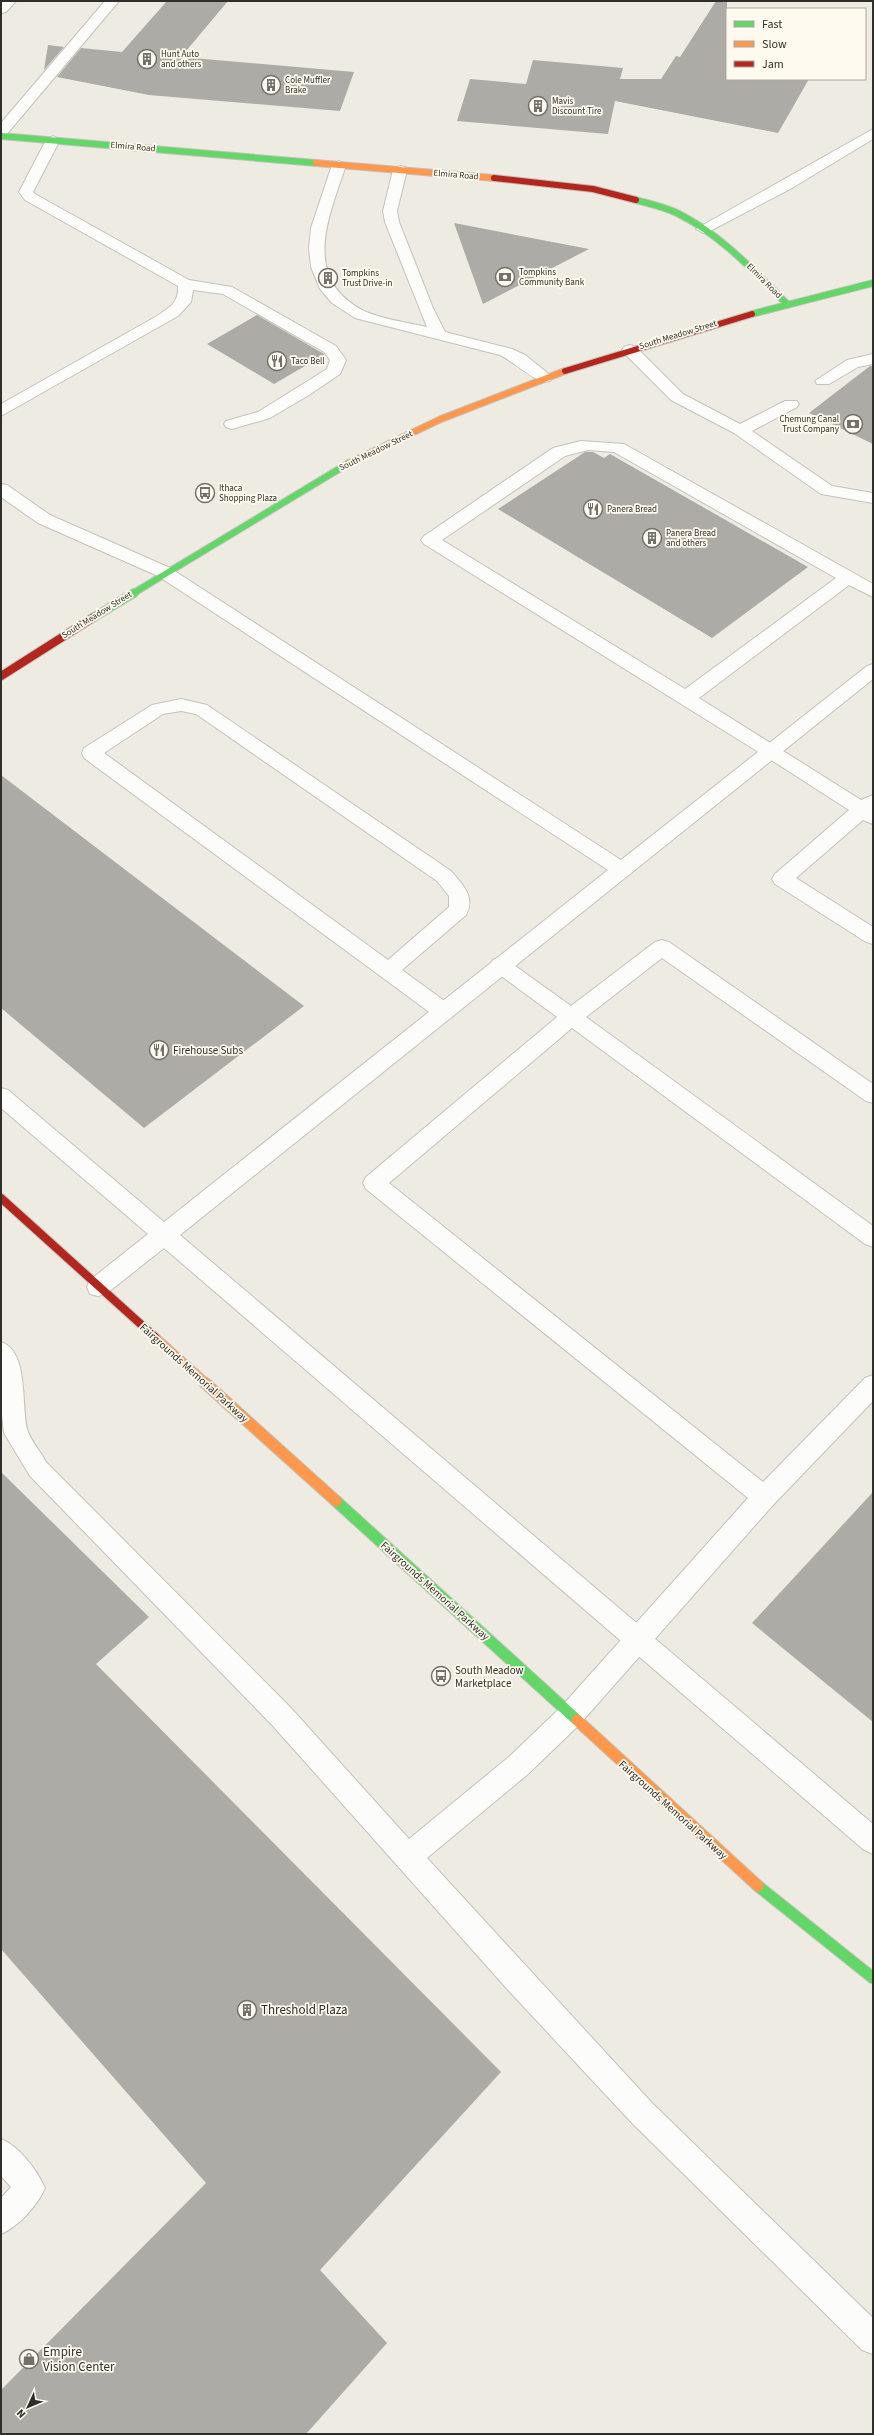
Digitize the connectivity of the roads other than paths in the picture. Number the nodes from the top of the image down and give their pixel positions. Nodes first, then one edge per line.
1 (9, 1) edge
2 (112, 1) edge
3 (1, 8) edge
4 (1, 132) edge
5 (873, 133) edge
6 (1, 136) edge
7 (52, 140) junction
8 (339, 165) junction
9 (400, 170) junction
10 (703, 229) junction
11 (873, 283) edge
12 (185, 284) junction
13 (787, 304) junction
14 (439, 336) junction
15 (630, 350) junction
16 (873, 358) edge
17 (544, 378) junction
18 (823, 381) dead end
19 (791, 404) dead end
20 (1, 411) edge
21 (232, 424) dead end
22 (740, 430) junction
23 (1, 489) edge
24 (873, 498) edge
25 (164, 572) junction
26 (848, 578) junction
27 (873, 591) edge
28 (873, 670) edge
29 (1, 676) edge
30 (686, 698) junction
31 (772, 751) junction
32 (869, 809) edge
33 (622, 870) junction
34 (873, 937) edge
35 (500, 965) junction
36 (388, 971) junction
37 (443, 1011) junction
38 (570, 1017) junction
39 (873, 1094) edge
40 (1, 1096) edge
41 (1, 1198) edge
42 (163, 1234) junction
43 (873, 1238) edge
44 (98, 1287) junction
45 (1, 1352) edge
46 (873, 1385) edge
47 (764, 1497) junction
48 (640, 1639) junction
49 (570, 1716) junction
50 (873, 1841) edge
51 (409, 1856) junction
52 (873, 1978) edge
53 (1, 2153) edge
54 (1, 2218) edge
55 (873, 2339) edge

1 - 3 street
2 - 4 street
5 - 10 street
6 - 7 main road, Elmira Road
7 - 8 main road, Elmira Road
7 - 12 street
8 - 9 main road, Elmira Road
8 - 14 street
9 - 10 main road, Elmira Road
9 - 14 street
10 - 13 main road, Elmira Road
11 - 13 main road, Elmira Road
12 - 20 street
12 - 21 street
13 - 15 main road, South Meadow Street
14 - 17 street
15 - 17 main road, South Meadow Street
15 - 22 street
16 - 18 street
17 - 25 main road, South Meadow Street
19 - 22 street
22 - 24 street
23 - 25 street
25 - 29 main road, South Meadow Street
25 - 33 street
26 - 27 street
26 - 30 street
26 - 30 street
28 - 31 street
30 - 31 street
31 - 32 street
31 - 33 street
32 - 34 street
33 - 35 street
35 - 37 street
35 - 38 street
36 - 36 street
36 - 37 street
37 - 42 street
38 - 39 street
38 - 43 street
38 - 47 street
40 - 42 street
41 - 44 main road, Fairgrounds Memorial Parkway
42 - 44 street
42 - 48 street
44 - 49 main road, Fairgrounds Memorial Parkway
45 - 51 street
46 - 47 street
47 - 48 street
48 - 49 street
48 - 50 street
49 - 51 street
49 - 52 main road, Fairgrounds Memorial Parkway
51 - 55 street
53 - 54 street

